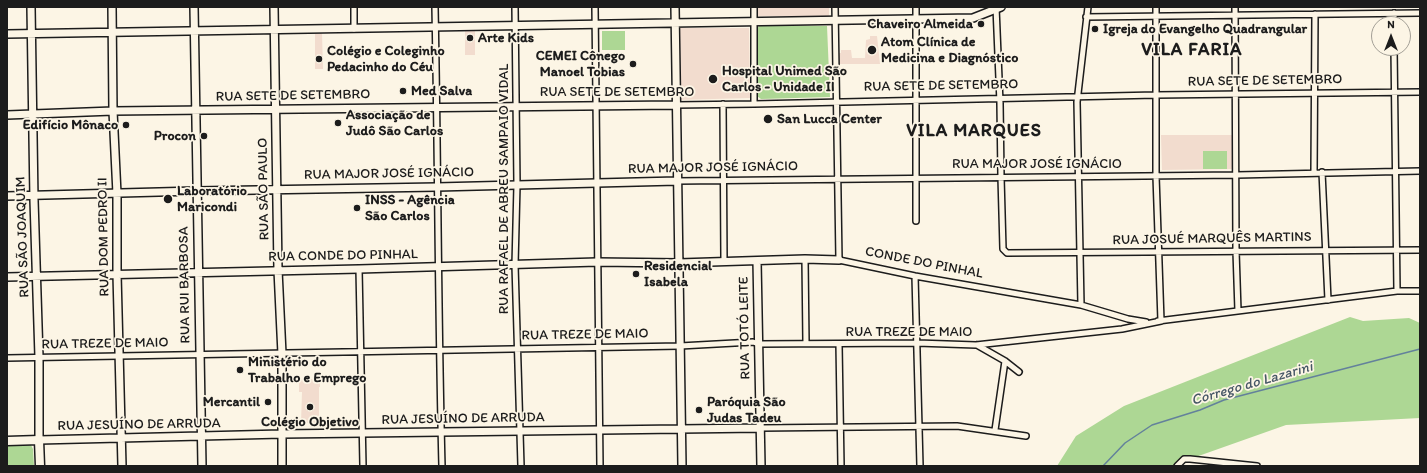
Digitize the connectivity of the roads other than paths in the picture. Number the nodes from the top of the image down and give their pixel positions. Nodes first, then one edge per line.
1 (31, 7) edge
2 (112, 7) edge
3 (194, 7) edge
4 (274, 7) edge
5 (354, 7) edge
6 (435, 7) edge
7 (515, 7) edge
8 (595, 7) edge
9 (675, 7) edge
10 (754, 7) edge
11 (835, 7) edge
12 (916, 7) edge
13 (1088, 7) edge
14 (1156, 7) edge
15 (1235, 7) edge
16 (997, 8) edge
17 (1420, 13) edge
18 (1315, 14) junction
19 (1394, 14) joint
20 (1235, 15) junction
21 (1086, 17) junction
22 (1156, 17) junction
23 (916, 19) junction
24 (836, 21) junction
25 (754, 22) junction
26 (675, 23) junction
27 (595, 24) junction
28 (515, 26) junction
29 (435, 27) junction
30 (354, 29) junction
31 (274, 30) junction
32 (194, 31) junction
33 (113, 33) junction
34 (7, 34) edge
35 (32, 34) junction
36 (1394, 56) edge
37 (1395, 92) junction
38 (1420, 92) edge
39 (1316, 93) junction
40 (1156, 95) junction
41 (1236, 95) junction
42 (1077, 97) junction
43 (1000, 98) junction
44 (916, 100) junction
45 (837, 102) junction
46 (723, 104) junction
47 (754, 104) junction
48 (595, 105) junction
49 (675, 105) junction
50 (516, 106) junction
51 (437, 107) junction
52 (276, 109) junction
53 (195, 110) junction
54 (113, 111) junction
55 (32, 114) junction
56 (7, 115) edge
57 (1396, 171) junction
58 (1420, 171) edge
59 (1314, 172) junction
60 (1322, 172) junction
61 (1237, 175) junction
62 (1156, 176) junction
63 (1001, 177) junction
64 (1079, 177) junction
65 (838, 178) junction
66 (916, 178) junction
67 (723, 180) junction
68 (677, 181) junction
69 (596, 183) junction
70 (517, 185) junction
71 (437, 187) junction
72 (277, 189) junction
73 (197, 191) junction
74 (117, 194) junction
75 (34, 195) junction
76 (7, 196) edge
77 (916, 221) dead end
78 (1326, 250) junction
79 (1396, 250) junction
80 (1420, 250) edge
81 (1236, 251) junction
82 (1159, 252) junction
83 (1080, 253) junction
84 (805, 259) junction
85 (757, 260) junction
86 (838, 260) junction
87 (724, 261) junction
88 (597, 262) junction
89 (679, 263) junction
90 (515, 265) junction
91 (438, 267) junction
92 (359, 269) junction
93 (278, 270) junction
94 (198, 272) junction
95 (117, 274) junction
96 (7, 276) edge
97 (37, 276) junction
98 (915, 276) junction
99 (1397, 291) junction
100 (1420, 291) edge
101 (1328, 300) junction
102 (1081, 305) junction
103 (1238, 311) junction
104 (1161, 321) junction
105 (806, 343) junction
106 (917, 343) junction
107 (759, 344) junction
108 (839, 344) junction
109 (976, 345) junction
110 (680, 346) junction
111 (598, 347) junction
112 (518, 349) junction
113 (440, 350) junction
114 (361, 351) junction
115 (282, 354) junction
116 (200, 355) junction
117 (119, 356) junction
118 (39, 357) junction
119 (7, 358) edge
120 (1005, 361) junction
121 (1019, 372) dead end
122 (919, 425) junction
123 (840, 427) junction
124 (681, 428) junction
125 (760, 428) junction
126 (599, 430) junction
127 (995, 430) junction
128 (521, 431) junction
129 (441, 432) junction
130 (362, 433) junction
131 (282, 434) junction
132 (201, 436) junction
133 (1026, 436) dead end
134 (122, 438) junction
135 (39, 440) junction
136 (7, 441) edge
137 (1239, 465) edge
138 (40, 466) edge
139 (122, 466) edge
140 (202, 466) edge
141 (282, 466) edge
142 (363, 466) edge
143 (442, 466) edge
144 (521, 466) edge
145 (600, 466) edge
146 (682, 466) edge
147 (761, 466) edge
148 (841, 466) edge
149 (920, 466) edge
150 (1177, 466) edge
151 (1257, 466) edge

1 - 35 street, RUA SÃO JOAQUIM
2 - 33 street, RUA DOM PEDRO II
3 - 32 street, RUA RUI BARBOSA
4 - 31 street, RUA SÃO PAULO
5 - 30 street
6 - 29 street
7 - 28 street, RUA RAFAEL DE ABREU SAMPAIO VIDAL
8 - 27 street
9 - 26 street
10 - 25 street
11 - 24 street
12 - 23 street
13 - 21 street
14 - 22 street
15 - 20 street
16 - 23 street
16 - 43 street
17 - 19 street
18 - 19 street
18 - 20 street
18 - 39 street
20 - 22 street
20 - 41 street
21 - 22 street
21 - 42 street
22 - 40 street
23 - 24 street
23 - 44 street
24 - 25 street
24 - 45 street
25 - 26 street
25 - 47 street
26 - 27 street
26 - 49 street
27 - 28 street
27 - 48 street
28 - 29 street
28 - 50 street, RUA RAFAEL DE ABREU SAMPAIO VIDAL
29 - 30 street
29 - 51 street
30 - 31 street
31 - 32 street
31 - 52 street, RUA SÃO PAULO
32 - 33 street
32 - 53 street, RUA RUI BARBOSA
33 - 35 street
33 - 54 street, RUA DOM PEDRO II
34 - 35 street
35 - 55 street, RUA SÃO JOAQUIM
36 - 37 street
37 - 38 street, RUA SETE DE SETEMBRO
37 - 39 street, RUA SETE DE SETEMBRO
37 - 57 street
39 - 41 street, RUA SETE DE SETEMBRO
39 - 59 street
40 - 41 street, RUA SETE DE SETEMBRO
40 - 42 street, RUA SETE DE SETEMBRO
40 - 62 street
41 - 61 street
42 - 43 street, RUA SETE DE SETEMBRO
42 - 64 street
43 - 44 street, RUA SETE DE SETEMBRO
43 - 63 street
44 - 45 street, RUA SETE DE SETEMBRO
44 - 66 street
45 - 47 street, RUA SETE DE SETEMBRO
45 - 65 street
46 - 47 street, RUA SETE DE SETEMBRO
46 - 49 street, RUA SETE DE SETEMBRO
46 - 67 street
48 - 49 street, RUA SETE DE SETEMBRO
48 - 50 street, RUA SETE DE SETEMBRO
48 - 69 street
49 - 68 street
50 - 51 street, RUA SETE DE SETEMBRO
50 - 70 street, RUA RAFAEL DE ABREU SAMPAIO VIDAL
51 - 52 street, RUA SETE DE SETEMBRO
51 - 71 street
52 - 53 street, RUA SETE DE SETEMBRO
52 - 72 street, RUA SÃO PAULO
53 - 54 street, RUA SETE DE SETEMBRO
53 - 73 street, RUA RUI BARBOSA
54 - 55 street, RUA SETE DE SETEMBRO
54 - 74 street, RUA DOM PEDRO II
55 - 56 street, RUA SETE DE SETEMBRO
55 - 75 street, RUA SÃO JOAQUIM
57 - 58 street, RUA MAJOR JOSÉ IGNÁCIO
57 - 60 street, RUA MAJOR JOSÉ IGNÁCIO
57 - 79 street
59 - 60 street, RUA MAJOR JOSÉ IGNÁCIO
59 - 61 street, RUA MAJOR JOSÉ IGNÁCIO
60 - 78 street
61 - 62 street, RUA MAJOR JOSÉ IGNÁCIO
61 - 81 street
62 - 64 street, RUA MAJOR JOSÉ IGNÁCIO
62 - 82 street
63 - 64 street, RUA MAJOR JOSÉ IGNÁCIO
63 - 66 street, RUA MAJOR JOSÉ IGNÁCIO
63 - 83 street, RUA JOSUÉ MARQUÊS MARTINS
64 - 83 street
65 - 66 street, RUA MAJOR JOSÉ IGNÁCIO
65 - 67 street, RUA MAJOR JOSÉ IGNÁCIO
65 - 86 street
66 - 77 street
67 - 68 street, RUA MAJOR JOSÉ IGNÁCIO
67 - 87 street
68 - 69 street, RUA MAJOR JOSÉ IGNÁCIO
68 - 89 street
69 - 70 street, RUA MAJOR JOSÉ IGNÁCIO
69 - 88 street
70 - 71 street, RUA MAJOR JOSÉ IGNÁCIO
70 - 90 street, RUA RAFAEL DE ABREU SAMPAIO VIDAL
71 - 72 street, RUA MAJOR JOSÉ IGNÁCIO
71 - 91 street
72 - 73 street, RUA MAJOR JOSÉ IGNÁCIO
72 - 93 street, RUA SÃO PAULO
73 - 74 street, RUA MAJOR JOSÉ IGNÁCIO
73 - 94 street, RUA RUI BARBOSA
74 - 75 street, RUA MAJOR JOSÉ IGNÁCIO
74 - 95 street, RUA DOM PEDRO II
75 - 76 street, RUA MAJOR JOSÉ IGNÁCIO
75 - 97 street, RUA SÃO JOAQUIM
78 - 79 street, RUA JOSUÉ MARQUÊS MARTINS
78 - 81 street, RUA JOSUÉ MARQUÊS MARTINS
78 - 101 street
79 - 80 street, RUA JOSUÉ MARQUÊS MARTINS
79 - 99 street
81 - 82 street, RUA JOSUÉ MARQUÊS MARTINS
81 - 103 street
82 - 83 street, RUA JOSUÉ MARQUÊS MARTINS
82 - 104 street
83 - 102 street
84 - 85 street, CONDE DO PINHAL
84 - 86 street, CONDE DO PINHAL
84 - 105 street
85 - 87 street, CONDE DO PINHAL
85 - 107 street, RUA TOTÓ LEITE
86 - 98 street, CONDE DO PINHAL
87 - 89 street, CONDE DO PINHAL
88 - 89 street, RUA CONDE DO PINHAL
88 - 90 street, RUA CONDE DO PINHAL
88 - 111 street
89 - 110 street
90 - 91 street, RUA CONDE DO PINHAL
90 - 112 street, RUA RAFAEL DE ABREU SAMPAIO VIDAL
91 - 92 street, RUA CONDE DO PINHAL
91 - 113 street
92 - 93 street, RUA CONDE DO PINHAL
92 - 114 street
93 - 94 street, RUA CONDE DO PINHAL
93 - 115 street, RUA SÃO PAULO
94 - 95 street, RUA CONDE DO PINHAL
94 - 116 street, RUA RUI BARBOSA
95 - 97 street, RUA CONDE DO PINHAL
95 - 117 street, RUA DOM PEDRO II
96 - 97 street, RUA CONDE DO PINHAL
97 - 118 street, RUA SÃO JOAQUIM
98 - 102 street, CONDE DO PINHAL
98 - 106 street
99 - 100 street
99 - 101 street
101 - 103 street
102 - 104 street, CONDE DO PINHAL
103 - 104 street
104 - 109 street, RUA TREZE DE MAIO
105 - 107 street, RUA TREZE DE MAIO
105 - 108 street, RUA TREZE DE MAIO
106 - 108 street, RUA TREZE DE MAIO
106 - 109 street, RUA TREZE DE MAIO
106 - 122 street
107 - 110 street, RUA TREZE DE MAIO
107 - 125 street, RUA TOTÓ LEITE
108 - 123 street
109 - 120 street
110 - 111 street, RUA TREZE DE MAIO
110 - 124 street
111 - 112 street, RUA TREZE DE MAIO
111 - 126 street
112 - 113 street, RUA TREZE DE MAIO
112 - 128 street, RUA RAFAEL DE ABREU SAMPAIO VIDAL
113 - 114 street, RUA TREZE DE MAIO
113 - 129 street
114 - 115 street, RUA TREZE DE MAIO
114 - 130 street
115 - 116 street, RUA TREZE DE MAIO
115 - 131 street, RUA SÃO PAULO
116 - 117 street, RUA TREZE DE MAIO
116 - 132 street, RUA RUI BARBOSA
117 - 118 street, RUA TREZE DE MAIO
117 - 134 street, RUA DOM PEDRO II
118 - 119 street, RUA TREZE DE MAIO
118 - 135 street, RUA SÃO JOAQUIM
120 - 121 street
120 - 127 street
122 - 123 street, RUA JESUÍNO DE ARRUDA
122 - 127 street, RUA JESUÍNO DE ARRUDA
122 - 149 street
123 - 125 street, RUA JESUÍNO DE ARRUDA
123 - 148 street
124 - 125 street, RUA JESUÍNO DE ARRUDA
124 - 126 street, RUA JESUÍNO DE ARRUDA
124 - 146 street
125 - 147 street, RUA TOTÓ LEITE
126 - 128 street, RUA JESUÍNO DE ARRUDA
126 - 145 street
127 - 133 street, RUA JESUÍNO DE ARRUDA
128 - 129 street, RUA JESUÍNO DE ARRUDA
128 - 144 street, RUA RAFAEL DE ABREU SAMPAIO VIDAL
129 - 130 street, RUA JESUÍNO DE ARRUDA
129 - 143 street
130 - 131 street, RUA JESUÍNO DE ARRUDA
130 - 142 street
131 - 132 street, RUA JESUÍNO DE ARRUDA
131 - 141 street, RUA SÃO PAULO
132 - 134 street, RUA JESUÍNO DE ARRUDA
132 - 140 street, RUA RUI BARBOSA
134 - 135 street, RUA JESUÍNO DE ARRUDA
134 - 139 street, RUA DOM PEDRO II
135 - 136 main road, RUA JESUÍNO DE ARRUDA
135 - 138 main road, RUA SÃO JOAQUIM
137 - 150 street
137 - 151 street

